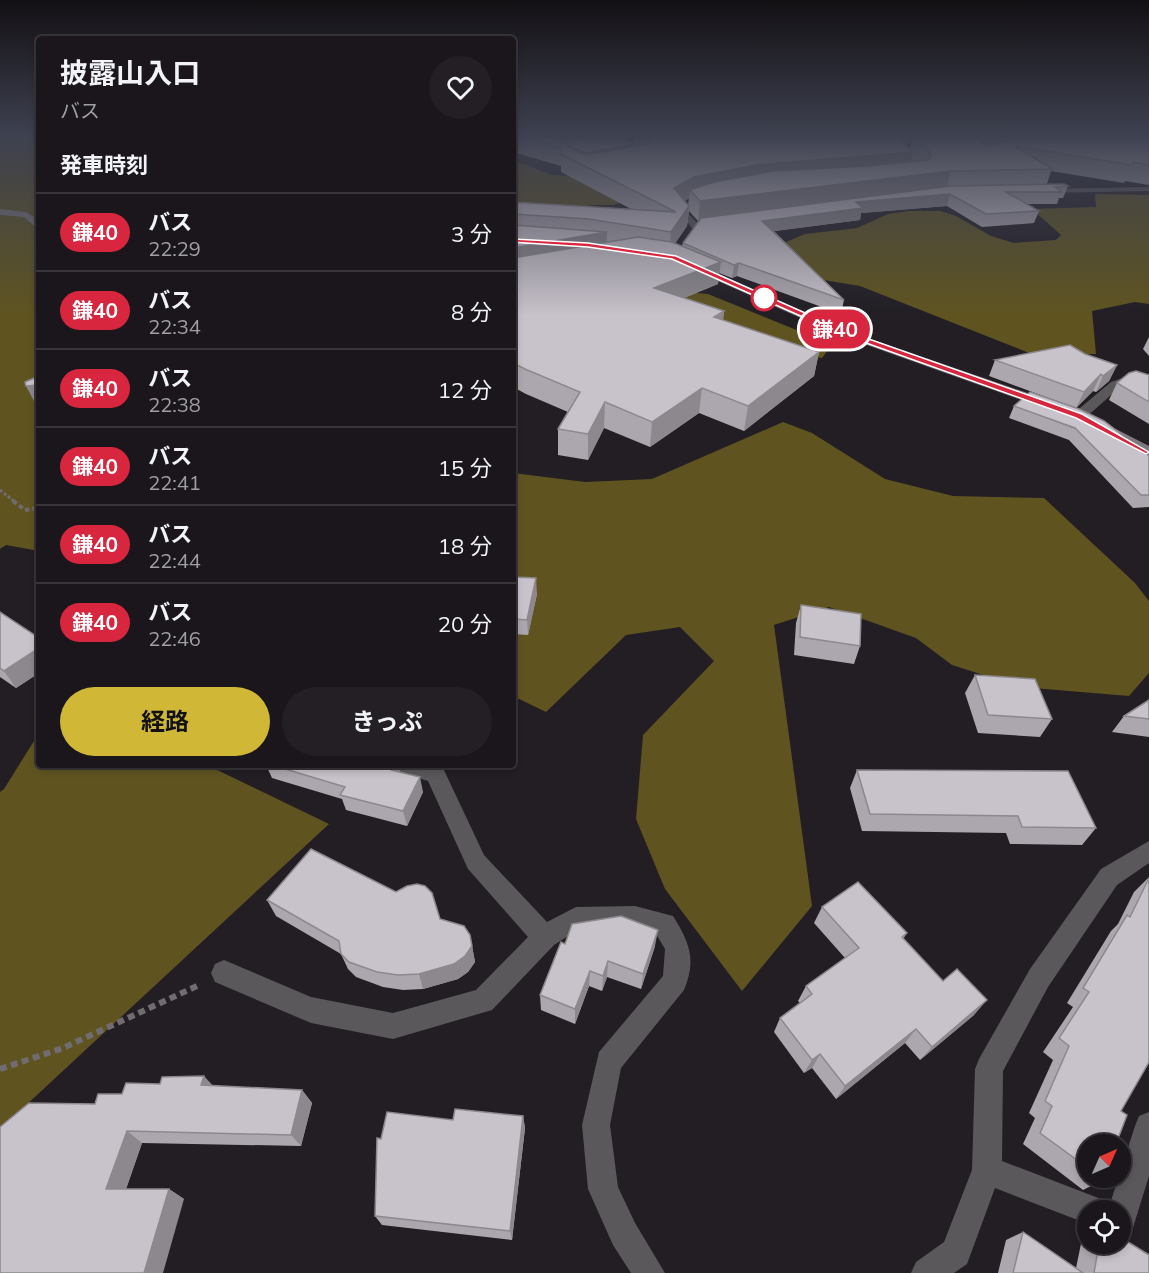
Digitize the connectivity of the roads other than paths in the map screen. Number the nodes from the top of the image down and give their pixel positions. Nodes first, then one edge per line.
1 (696, 200) edge
2 (0, 212) edge
3 (36, 220) edge
4 (696, 228) edge
5 (684, 262) edge
6 (1149, 377) edge
7 (1078, 416) junction
8 (1149, 452) edge
9 (413, 768) edge
10 (1149, 851) edge
11 (545, 937) junction
12 (224, 973) road end
13 (1149, 1126) edge
14 (987, 1170) junction
15 (1127, 1200) edge
16 (1077, 1205) edge
17 (649, 1273) edge
18 (927, 1273) edge

1 - 4 street
2 - 3 street
5 - 7 street
6 - 7 street
7 - 8 street
9 - 11 street
10 - 14 street
11 - 12 street
11 - 17 street
13 - 15 street
14 - 16 street
14 - 18 street

